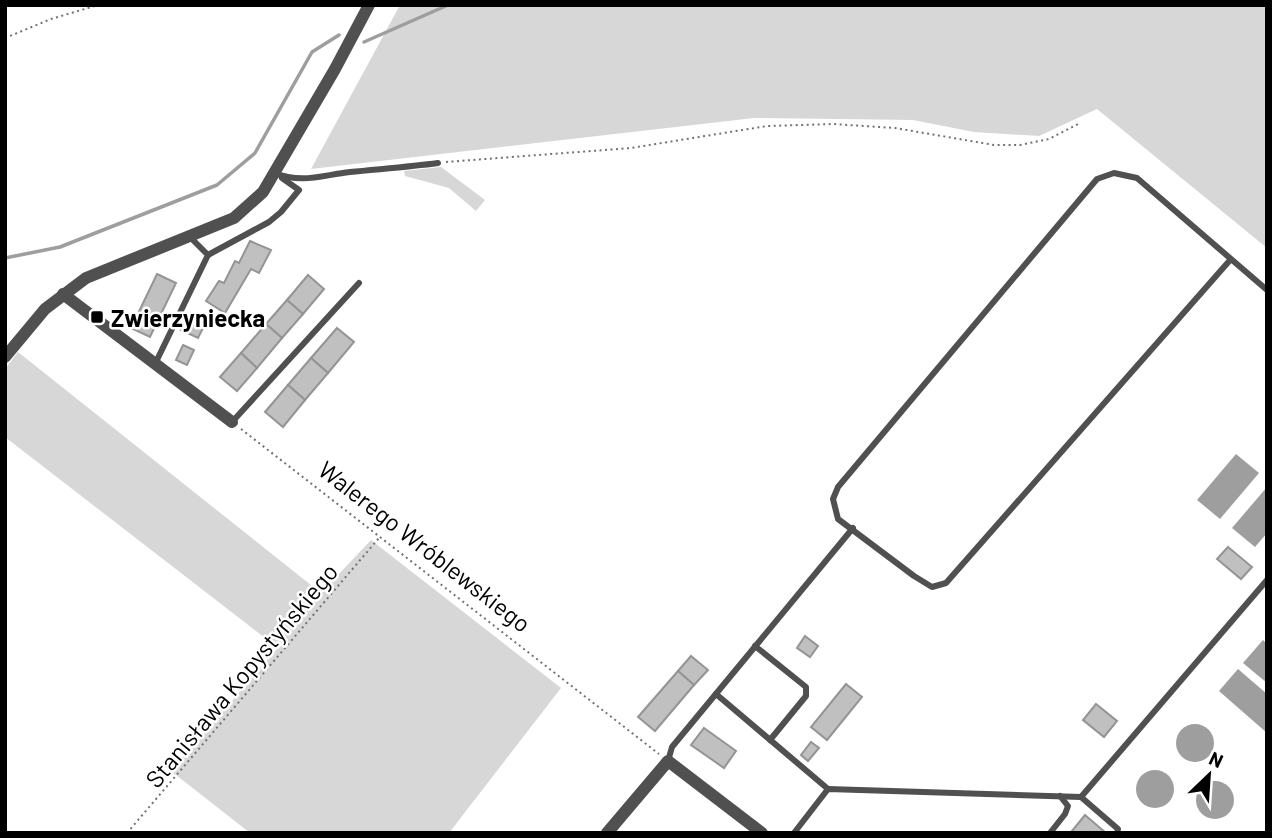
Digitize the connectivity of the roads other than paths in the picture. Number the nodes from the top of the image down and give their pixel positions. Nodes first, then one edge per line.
1 (369, 5) edge
2 (438, 163) road end
3 (274, 173) junction
4 (189, 236) junction
5 (208, 256) junction
6 (1231, 259) junction
7 (359, 282) dead end
8 (1267, 290) edge
9 (62, 294) junction
10 (5, 357) edge
11 (155, 364) junction
12 (232, 422) joint
13 (853, 528) junction
14 (1266, 581) edge
15 (755, 646) junction
16 (716, 694) junction
17 (770, 740) junction
18 (668, 761) junction
19 (828, 789) junction
20 (1060, 796) junction
21 (1081, 797) junction
22 (607, 833) edge
23 (762, 833) edge
24 (794, 833) edge
25 (1050, 833) edge
26 (1117, 833) edge

1 - 3 street
2 - 3 lane
3 - 4 street
3 - 5 lane
4 - 5 lane
4 - 9 street
5 - 11 lane
6 - 8 lane
6 - 13 lane
6 - 13 lane
7 - 12 lane
9 - 10 street
9 - 11 street
11 - 12 street
13 - 15 lane
14 - 21 lane
15 - 16 lane
15 - 17 lane
16 - 17 lane
16 - 18 lane
17 - 19 lane
18 - 22 street
18 - 23 street
19 - 20 lane
19 - 24 lane
20 - 21 lane
20 - 25 lane
21 - 26 lane

